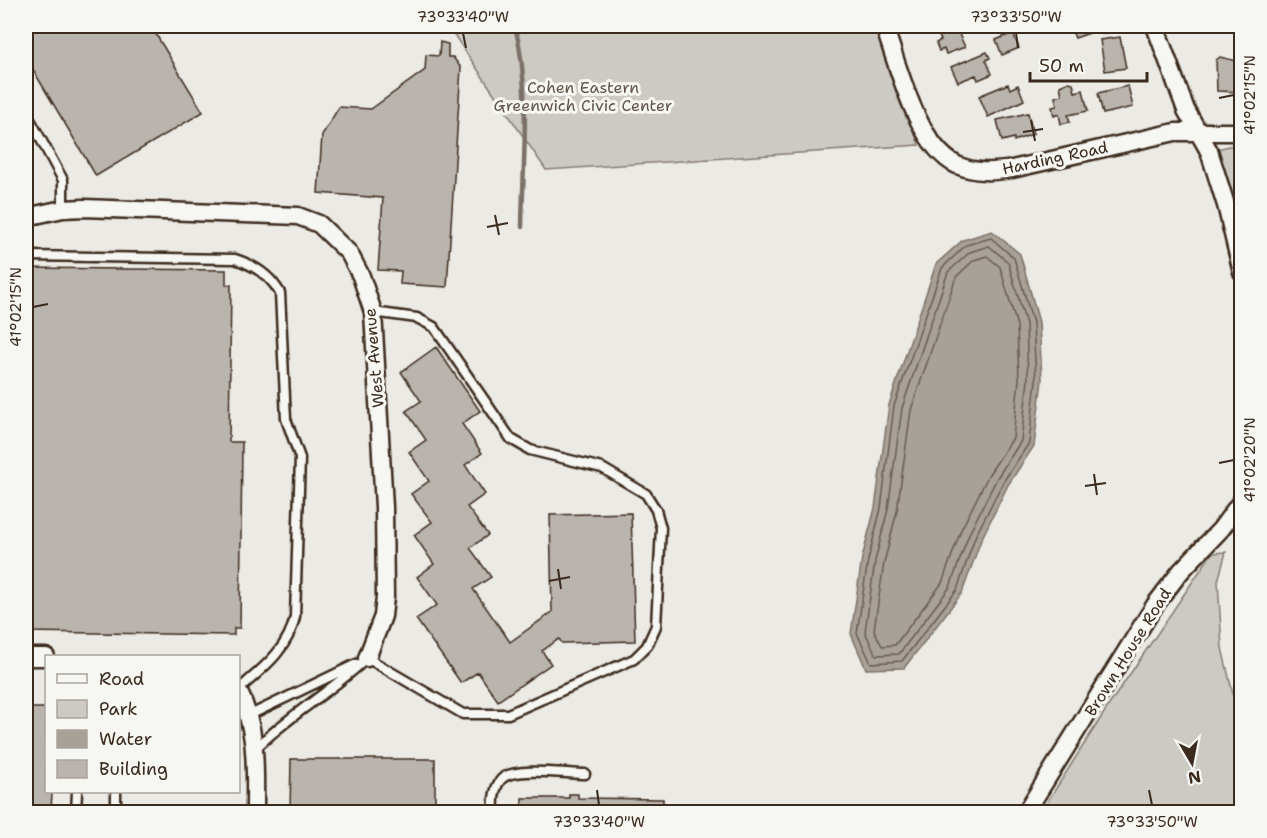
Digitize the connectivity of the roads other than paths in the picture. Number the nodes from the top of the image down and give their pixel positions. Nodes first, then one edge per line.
1 (884, 26) edge
2 (1155, 26) edge
3 (26, 112) edge
4 (1199, 132) junction
5 (1242, 132) edge
6 (63, 209) junction
7 (26, 217) edge
8 (26, 256) edge
9 (1242, 272) edge
10 (373, 312) junction
11 (1242, 500) edge
12 (26, 657) edge
13 (45, 657) edge
14 (367, 658) junction
15 (240, 688) edge
16 (240, 694) edge
17 (250, 716) junction
18 (255, 749) junction
19 (585, 774) dead end
20 (76, 793) edge
21 (116, 793) edge
22 (76, 813) edge
23 (116, 813) edge
24 (255, 813) edge
25 (494, 813) edge
26 (1026, 813) edge

1 - 4 street, Harding Road
2 - 4 street
3 - 6 lane
4 - 5 street, Harding Road
4 - 9 street
6 - 7 street, West Avenue
6 - 10 street, West Avenue
8 - 15 lane
10 - 14 street, West Avenue
10 - 14 lane
11 - 26 street, Brown House Road
12 - 13 street
14 - 17 lane
14 - 18 lane
16 - 17 street
17 - 18 street
18 - 24 street
19 - 25 lane
20 - 22 lane
21 - 23 lane

